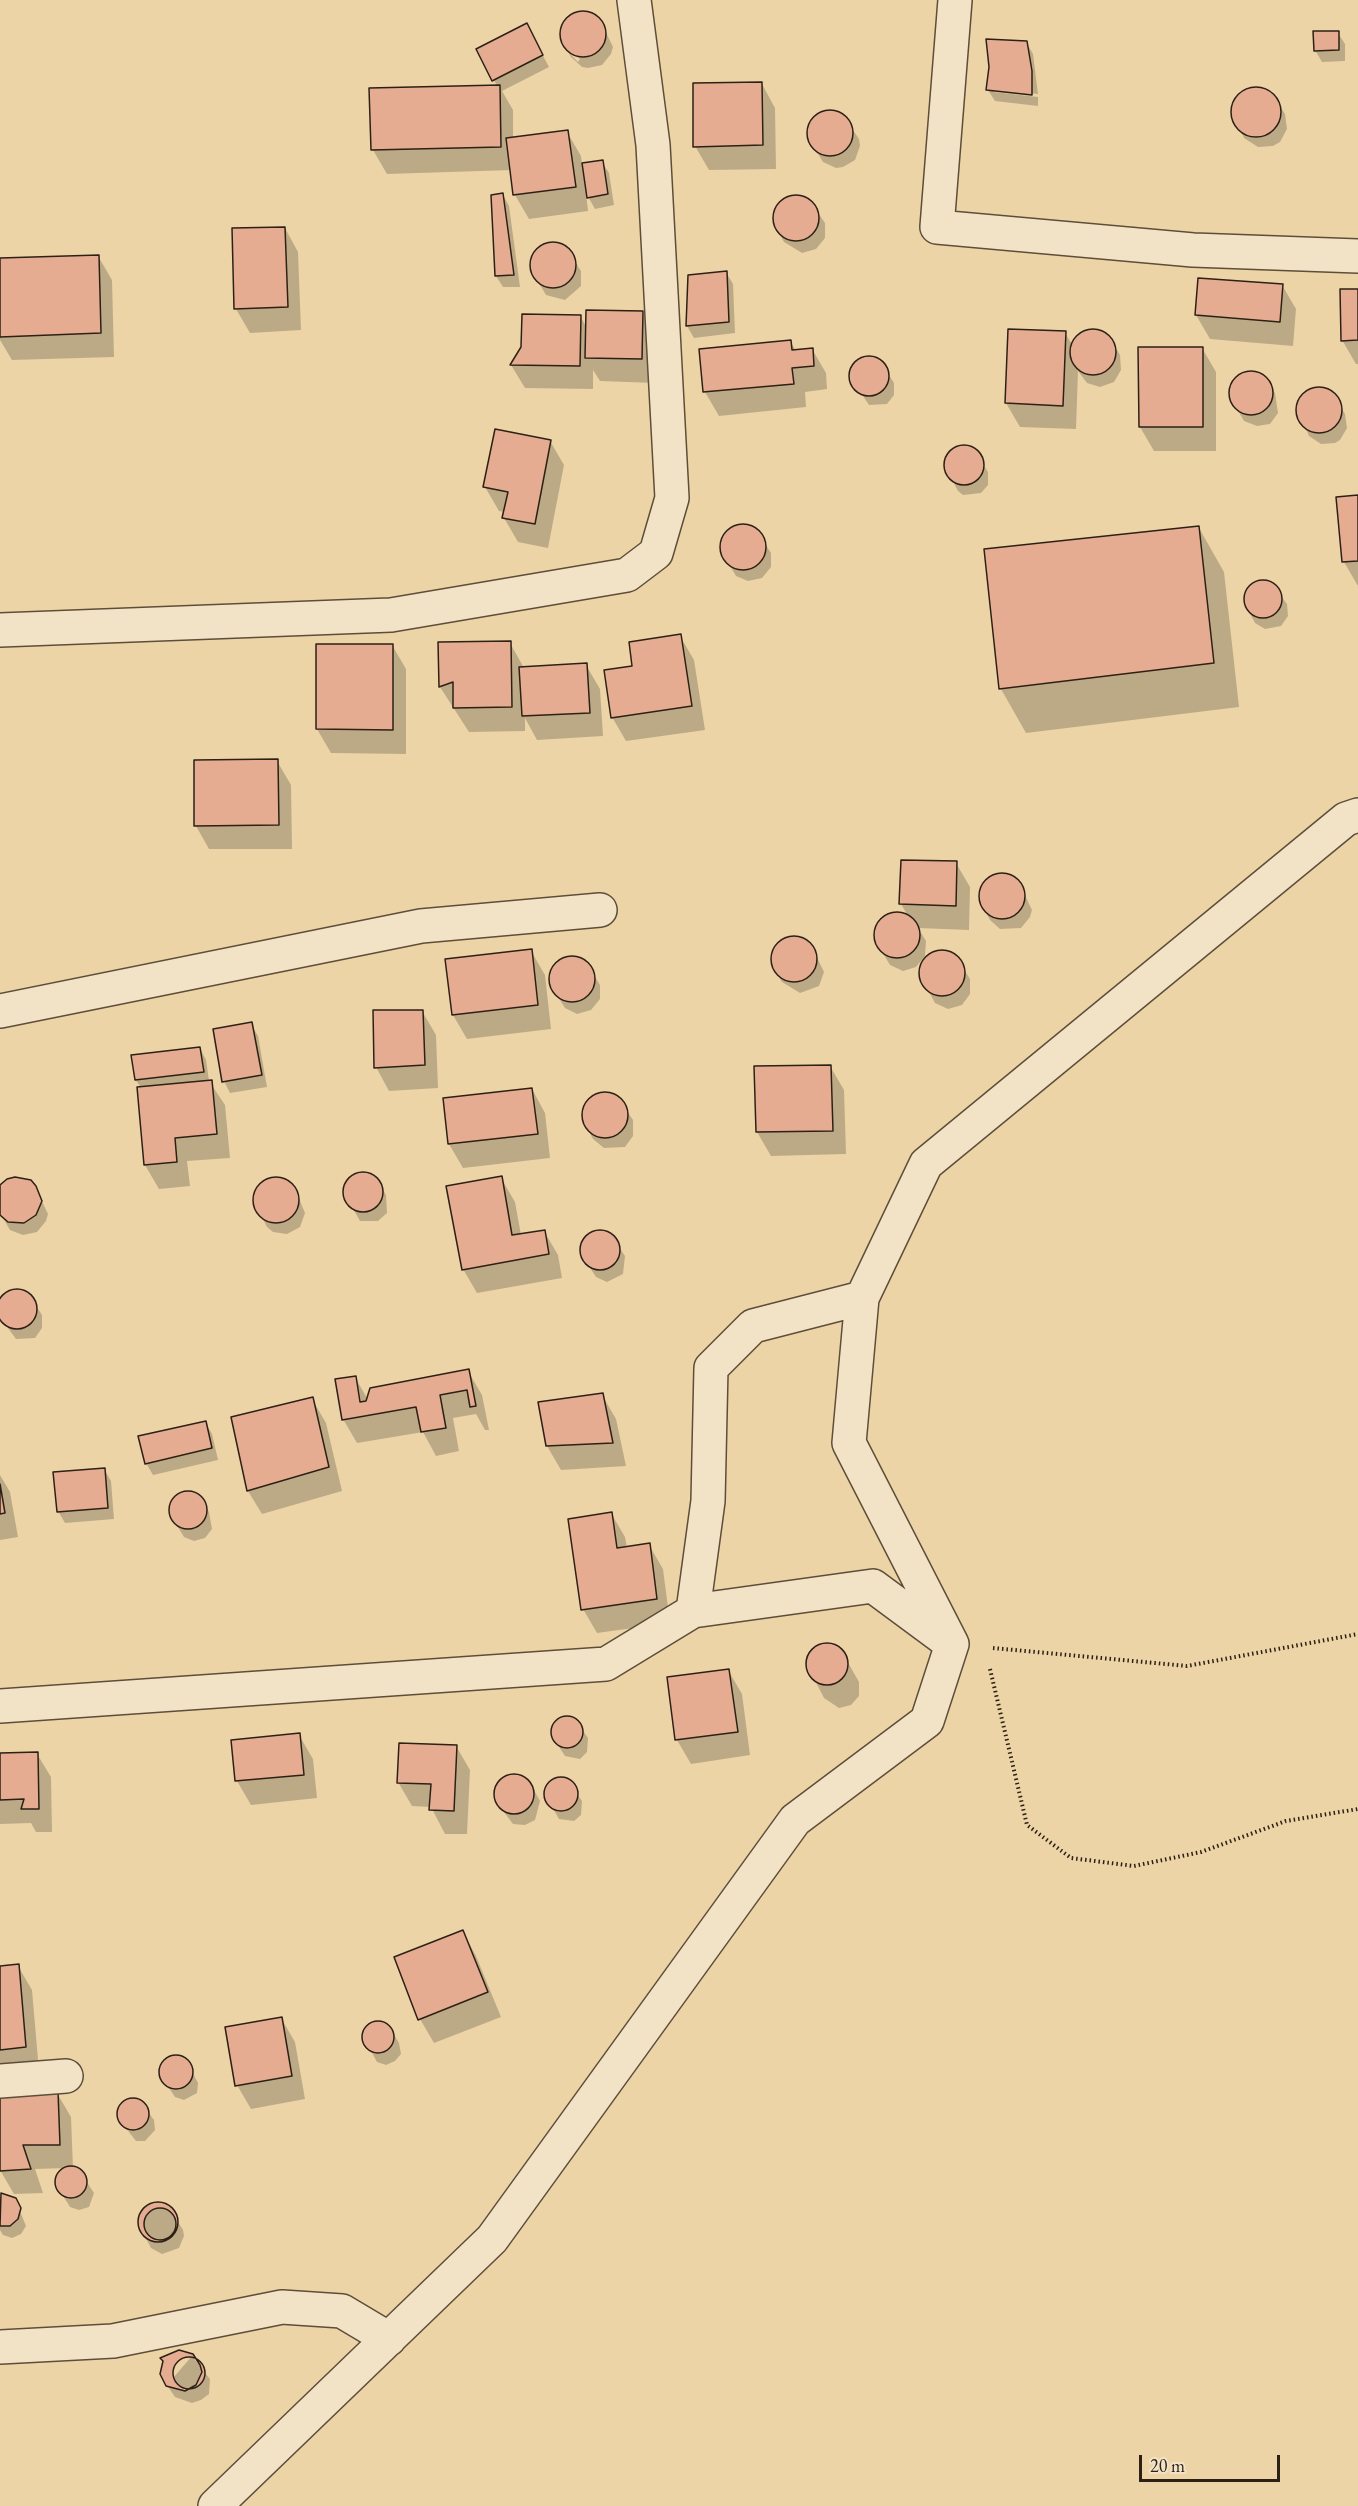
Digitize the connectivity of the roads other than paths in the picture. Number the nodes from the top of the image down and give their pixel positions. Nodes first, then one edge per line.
1 (634, 0) edge
2 (955, 0) edge
3 (1358, 255) edge
4 (0, 630) edge
5 (1358, 816) edge
6 (600, 910) dead end
7 (0, 1011) edge
8 (862, 1298) junction
9 (693, 1611) junction
10 (952, 1644) junction
11 (0, 1706) edge
12 (66, 2076) dead end
13 (0, 2082) edge
14 (389, 2339) junction
15 (0, 2346) edge
16 (215, 2506) edge

1 - 4 street
2 - 3 street
5 - 8 street
6 - 7 street
8 - 9 street
8 - 10 street
9 - 10 street
9 - 11 street
10 - 14 street
12 - 13 street
14 - 15 street
14 - 16 street

